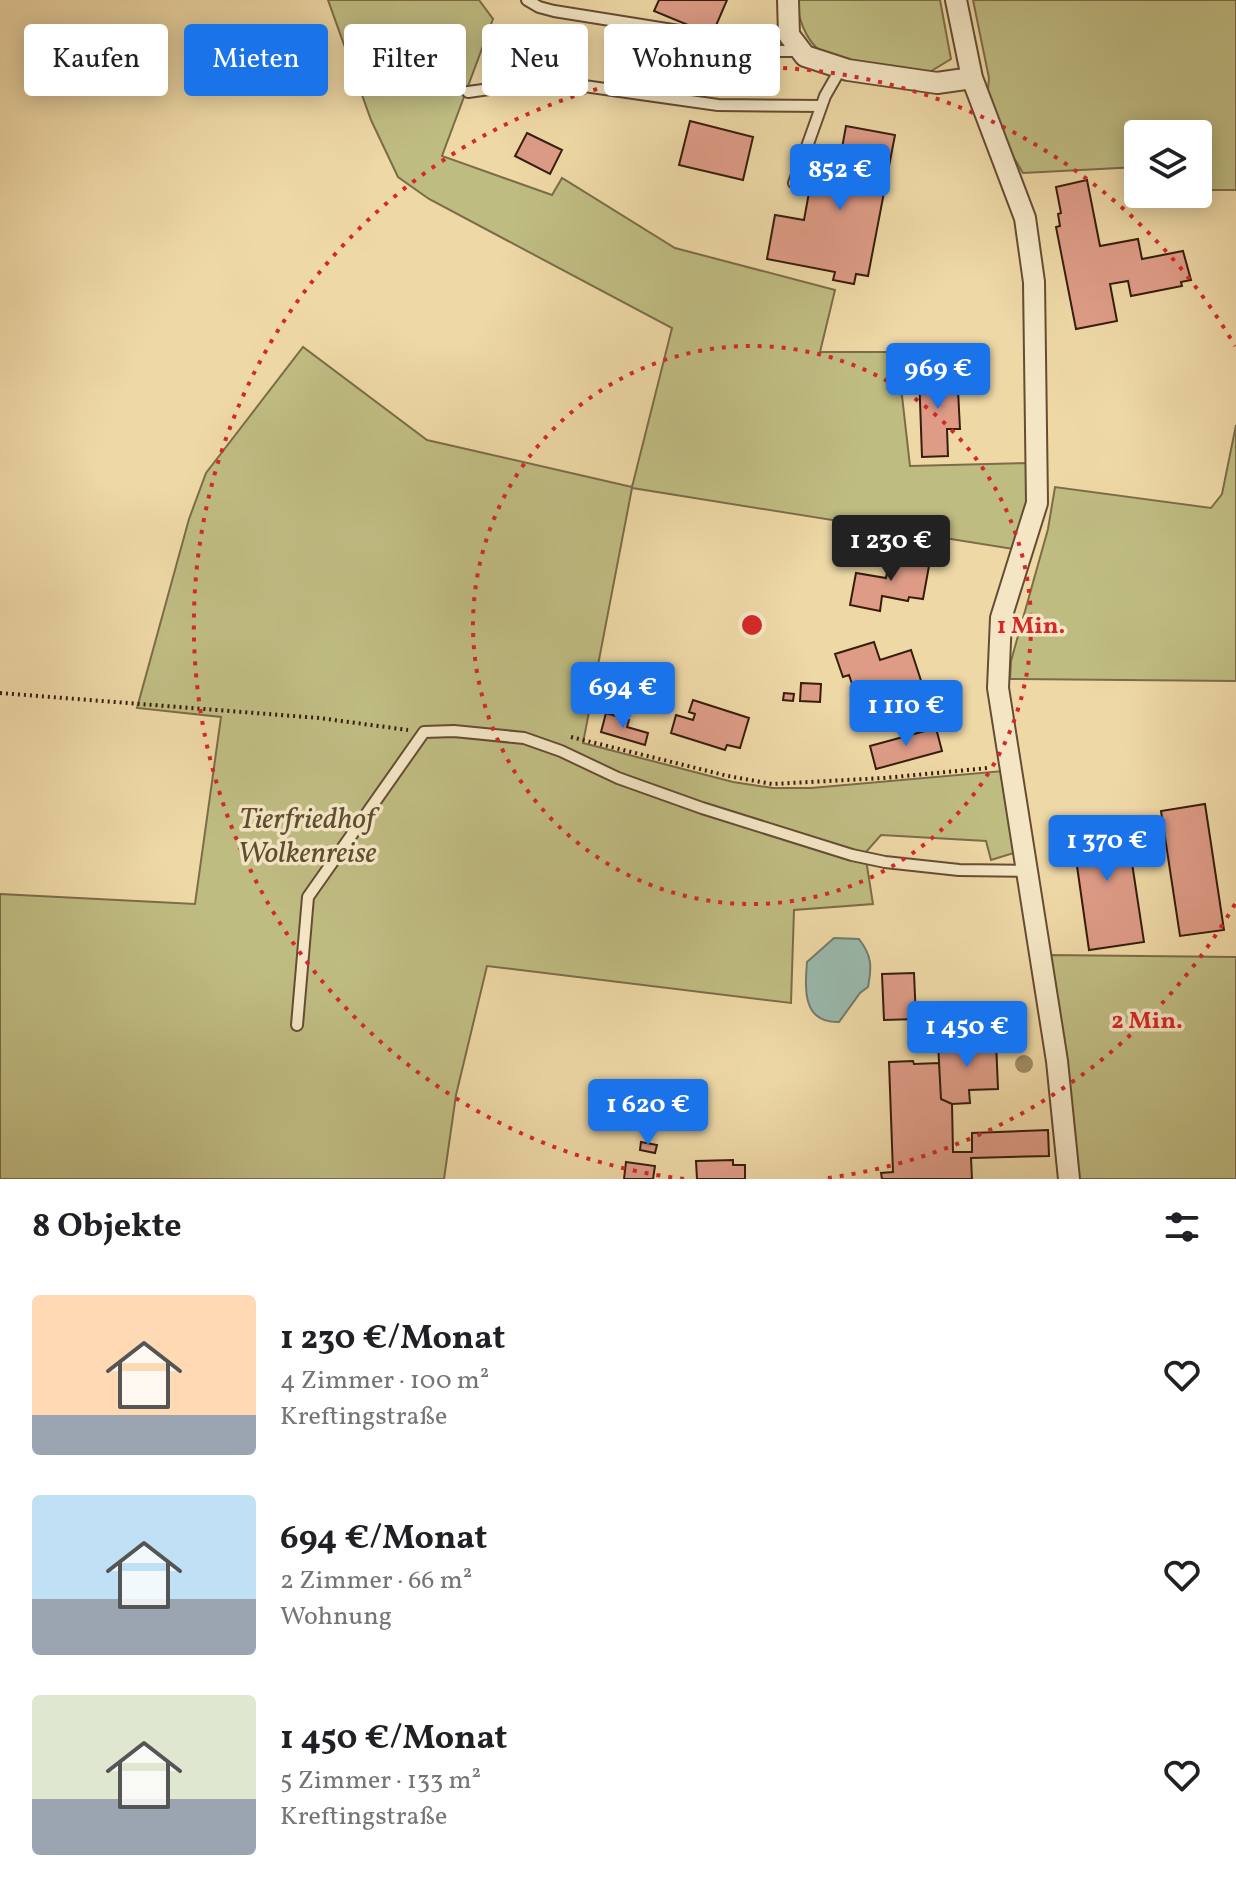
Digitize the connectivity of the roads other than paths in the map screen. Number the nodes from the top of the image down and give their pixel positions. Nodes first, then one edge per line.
1 (527, 0) edge
2 (788, 0) edge
3 (956, 0) edge
4 (801, 51) junction
5 (841, 68) junction
6 (972, 78) junction
7 (468, 92) dead end
8 (821, 106) junction
9 (794, 183) dead end
10 (1027, 871) junction
11 (297, 1025) dead end
12 (1069, 1179) edge

1 - 4 lane
2 - 4 street
3 - 6 street
4 - 5 street
5 - 6 street
5 - 8 lane
6 - 10 street
7 - 8 lane
8 - 9 lane
10 - 11 lane
10 - 12 street

